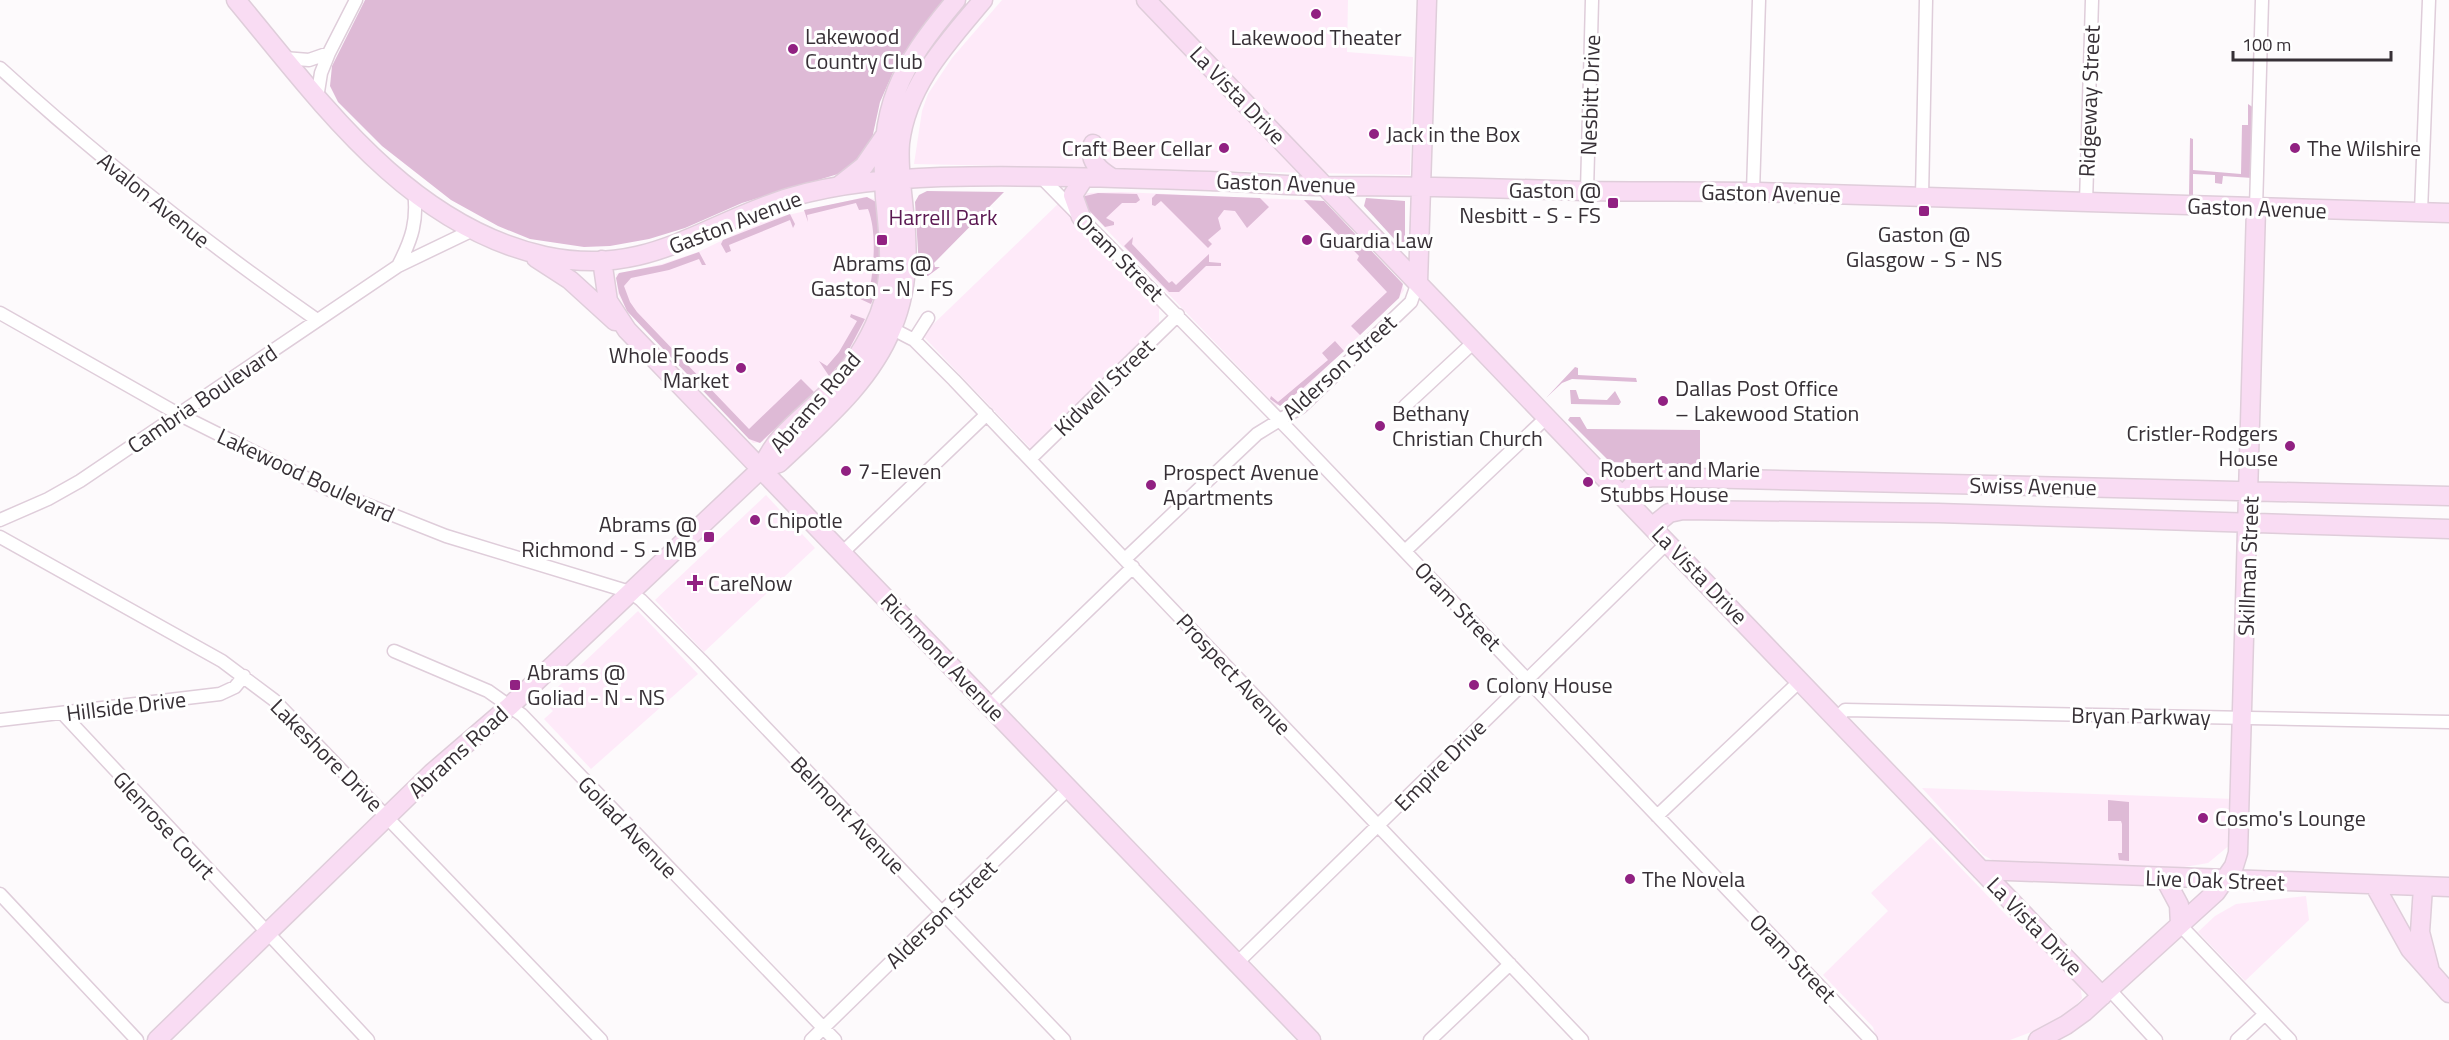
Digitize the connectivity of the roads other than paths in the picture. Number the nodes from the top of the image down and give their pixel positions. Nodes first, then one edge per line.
1 (236, 0) edge
2 (356, 0) edge
3 (956, 0) edge
4 (983, 0) edge
5 (1146, 0) edge
6 (1426, 0) edge
7 (1592, 0) edge
8 (1759, 0) edge
9 (1926, 0) edge
10 (2092, 0) edge
11 (2262, 0) edge
12 (2429, 0) edge
13 (943, 16) junction
14 (959, 29) junction
15 (329, 53) junction
16 (284, 58) junction
17 (0, 68) edge
18 (317, 98) junction
19 (886, 133) junction
20 (1093, 144) dead end
21 (1040, 176) junction
22 (1084, 178) junction
23 (1112, 178) junction
24 (892, 179) junction
25 (840, 185) junction
26 (1421, 185) junction
27 (1326, 186) junction
28 (414, 190) junction
29 (1587, 191) junction
30 (1753, 192) junction
31 (1922, 197) junction
32 (2086, 203) junction
33 (2256, 208) junction
34 (2421, 212) junction
35 (2449, 213) edge
36 (1081, 217) junction
37 (475, 229) junction
38 (519, 248) junction
39 (602, 260) junction
40 (398, 266) junction
41 (1418, 282) junction
42 (0, 313) edge
43 (1178, 315) junction
44 (928, 318) dead end
45 (317, 320) junction
46 (884, 324) junction
47 (627, 330) junction
48 (914, 340) junction
49 (1476, 341) junction
50 (1405, 406) dead end
51 (987, 414) junction
52 (180, 415) junction
53 (1548, 416) junction
54 (1280, 421) junction
55 (1030, 459) junction
56 (762, 468) junction
57 (1939, 484) junction
58 (2250, 490) junction
59 (1623, 495) junction
60 (2422, 495) junction
61 (2449, 495) edge
62 (1938, 513) junction
63 (0, 520) edge
64 (2249, 524) junction
65 (1653, 526) junction
66 (2421, 528) junction
67 (2449, 529) edge
68 (0, 537) edge
69 (1668, 542) junction
70 (1405, 551) junction
71 (843, 552) junction
72 (1129, 563) junction
73 (630, 592) junction
74 (394, 651) dead end
75 (244, 676) junction
76 (1527, 679) junction
77 (1801, 680) junction
78 (990, 705) junction
79 (510, 706) junction
80 (63, 714) junction
81 (1837, 718) junction
82 (2243, 718) junction
83 (0, 720) edge
84 (2449, 722) edge
85 (1069, 788) junction
86 (387, 816) junction
87 (1657, 816) junction
88 (1378, 826) junction
89 (1981, 870) junction
90 (2037, 873) junction
91 (2164, 877) junction
92 (2225, 880) junction
93 (2375, 886) junction
94 (2423, 887) junction
95 (2449, 887) edge
96 (0, 894) edge
97 (2014, 904) junction
98 (943, 913) junction
99 (2180, 925) junction
100 (267, 934) junction
101 (1237, 963) junction
102 (1510, 964) junction
103 (2432, 975) junction
104 (2105, 992) junction
105 (2449, 993) edge
106 (2265, 1014) junction
107 (824, 1028) junction
108 (137, 1040) edge
109 (157, 1040) edge
110 (368, 1040) edge
111 (601, 1040) edge
112 (811, 1040) edge
113 (835, 1040) edge
114 (1064, 1040) edge
115 (1311, 1040) edge
116 (1430, 1040) edge
117 (1582, 1040) edge
118 (1871, 1040) edge
119 (2038, 1040) edge
120 (2156, 1040) edge
121 (2237, 1040) edge
122 (2290, 1040) edge

1 - 16 street, Gaston Avenue
2 - 15 street
3 - 13 street, Abrams Road
4 - 14 street, Abrams Road
5 - 27 street, La Vista Drive
6 - 26 street, Alderson Street
7 - 29 street, Nesbitt Drive
8 - 30 street
9 - 31 street
10 - 32 street, Ridgeway Street
11 - 33 street, Skillman Street
12 - 34 street
13 - 14 street
13 - 19 street, Abrams Road
14 - 24 street, Abrams Road
15 - 16 street
15 - 18 street
16 - 18 street, Gaston Avenue
17 - 45 street, Avalon Avenue
18 - 28 street, Gaston Avenue
19 - 24 street, Abrams Road
19 - 25 street
20 - 23 street
21 - 22 street, Gaston Avenue
21 - 24 street, Gaston Avenue
21 - 36 street, Oram Street
22 - 23 street, Gaston Avenue
22 - 36 street
23 - 27 street, Gaston Avenue
24 - 25 street, Gaston Avenue
24 - 46 street, Abrams Road
25 - 39 street, Gaston Avenue
26 - 27 street, Gaston Avenue
26 - 29 street, Gaston Avenue
26 - 41 street, Alderson Street
27 - 41 street, La Vista Drive
28 - 37 street, Gaston Avenue
28 - 40 street
29 - 30 street, Gaston Avenue
30 - 31 street, Gaston Avenue
31 - 32 street, Gaston Avenue
32 - 33 street, Gaston Avenue
33 - 34 street, Gaston Avenue
33 - 58 street, Skillman Street
34 - 35 street, Gaston Avenue
36 - 43 street, Oram Street
37 - 38 street, Gaston Avenue
37 - 40 street, Cambria Boulevard
38 - 39 street, Gaston Avenue
38 - 47 street
39 - 47 street, Richmond Avenue
40 - 45 street, Cambria Boulevard
41 - 49 street, La Vista Drive
41 - 54 street, Alderson Street
42 - 52 street, Lakewood Boulevard
43 - 54 street, Oram Street
43 - 55 street, Kidwell Street
44 - 48 street
45 - 52 street, Cambria Boulevard
46 - 48 street, Prospect Avenue
46 - 56 street, Abrams Road
47 - 56 street, Richmond Avenue
48 - 51 street, Prospect Avenue
49 - 50 street
49 - 53 street, La Vista Drive
51 - 55 street, Prospect Avenue
51 - 71 street
52 - 63 street, Cambria Boulevard
52 - 73 street, Lakewood Boulevard
53 - 59 street, La Vista Drive
53 - 70 street
54 - 70 street, Oram Street
54 - 72 street, Alderson Street
55 - 72 street, Prospect Avenue
56 - 71 street, Richmond Avenue
56 - 73 street, Abrams Road
57 - 58 street, Swiss Avenue
57 - 59 street, Swiss Avenue
57 - 62 street
58 - 60 street, Swiss Avenue
58 - 64 street, Skillman Street
59 - 65 street, La Vista Drive
60 - 61 street, Swiss Avenue
60 - 66 street
62 - 64 street, Swiss Avenue
62 - 65 street, Swiss Avenue
64 - 66 street, Swiss Avenue
64 - 82 street, Skillman Street
65 - 69 street, La Vista Drive
66 - 67 street, Swiss Avenue
68 - 75 street, Lakeshore Drive
69 - 76 street, Empire Drive
69 - 77 street, La Vista Drive
70 - 76 street, Oram Street
71 - 78 street, Richmond Avenue
72 - 78 street, Alderson Street
72 - 88 street, Prospect Avenue
73 - 79 street, Abrams Road
73 - 98 street, Belmont Avenue
74 - 79 street, Goliad Avenue
75 - 80 street, Hillside Drive
75 - 86 street, Lakeshore Drive
76 - 87 street, Oram Street
76 - 88 street, Empire Drive
77 - 81 street, La Vista Drive
77 - 87 street
78 - 85 street, Richmond Avenue
79 - 86 street, Abrams Road
79 - 107 street, Goliad Avenue
80 - 83 street, Hillside Drive
80 - 100 street, Glenrose Court
81 - 82 street, Bryan Parkway
81 - 89 street, La Vista Drive
82 - 84 street, Bryan Parkway
82 - 92 street, Skillman Street
85 - 98 street, Alderson Street
85 - 101 street, Richmond Avenue
86 - 100 street, Abrams Road
86 - 111 street, Lakeshore Drive
87 - 118 street, Oram Street
88 - 101 street, Empire Drive
88 - 102 street, Prospect Avenue
89 - 90 street, Live Oak Street
89 - 97 street, La Vista Drive
90 - 91 street, Live Oak Street
90 - 97 street
91 - 92 street, Live Oak Street
91 - 99 street
92 - 93 street, Live Oak Street
92 - 99 street, Skillman Street
93 - 94 street, Live Oak Street
93 - 103 street
94 - 95 street, Live Oak Street
94 - 103 street
96 - 108 street
97 - 104 street, La Vista Drive
98 - 107 street, Alderson Street
98 - 114 street, Belmont Avenue
99 - 104 street, Skillman Street
99 - 106 street
100 - 109 street, Abrams Road
100 - 110 street, Glenrose Court
101 - 115 street, Richmond Avenue
102 - 116 street
102 - 117 street, Prospect Avenue
103 - 105 street
104 - 119 street, Skillman Street
104 - 120 street, La Vista Drive
106 - 121 street
106 - 122 street
107 - 112 street, Alderson Street
107 - 113 street, Goliad Avenue

